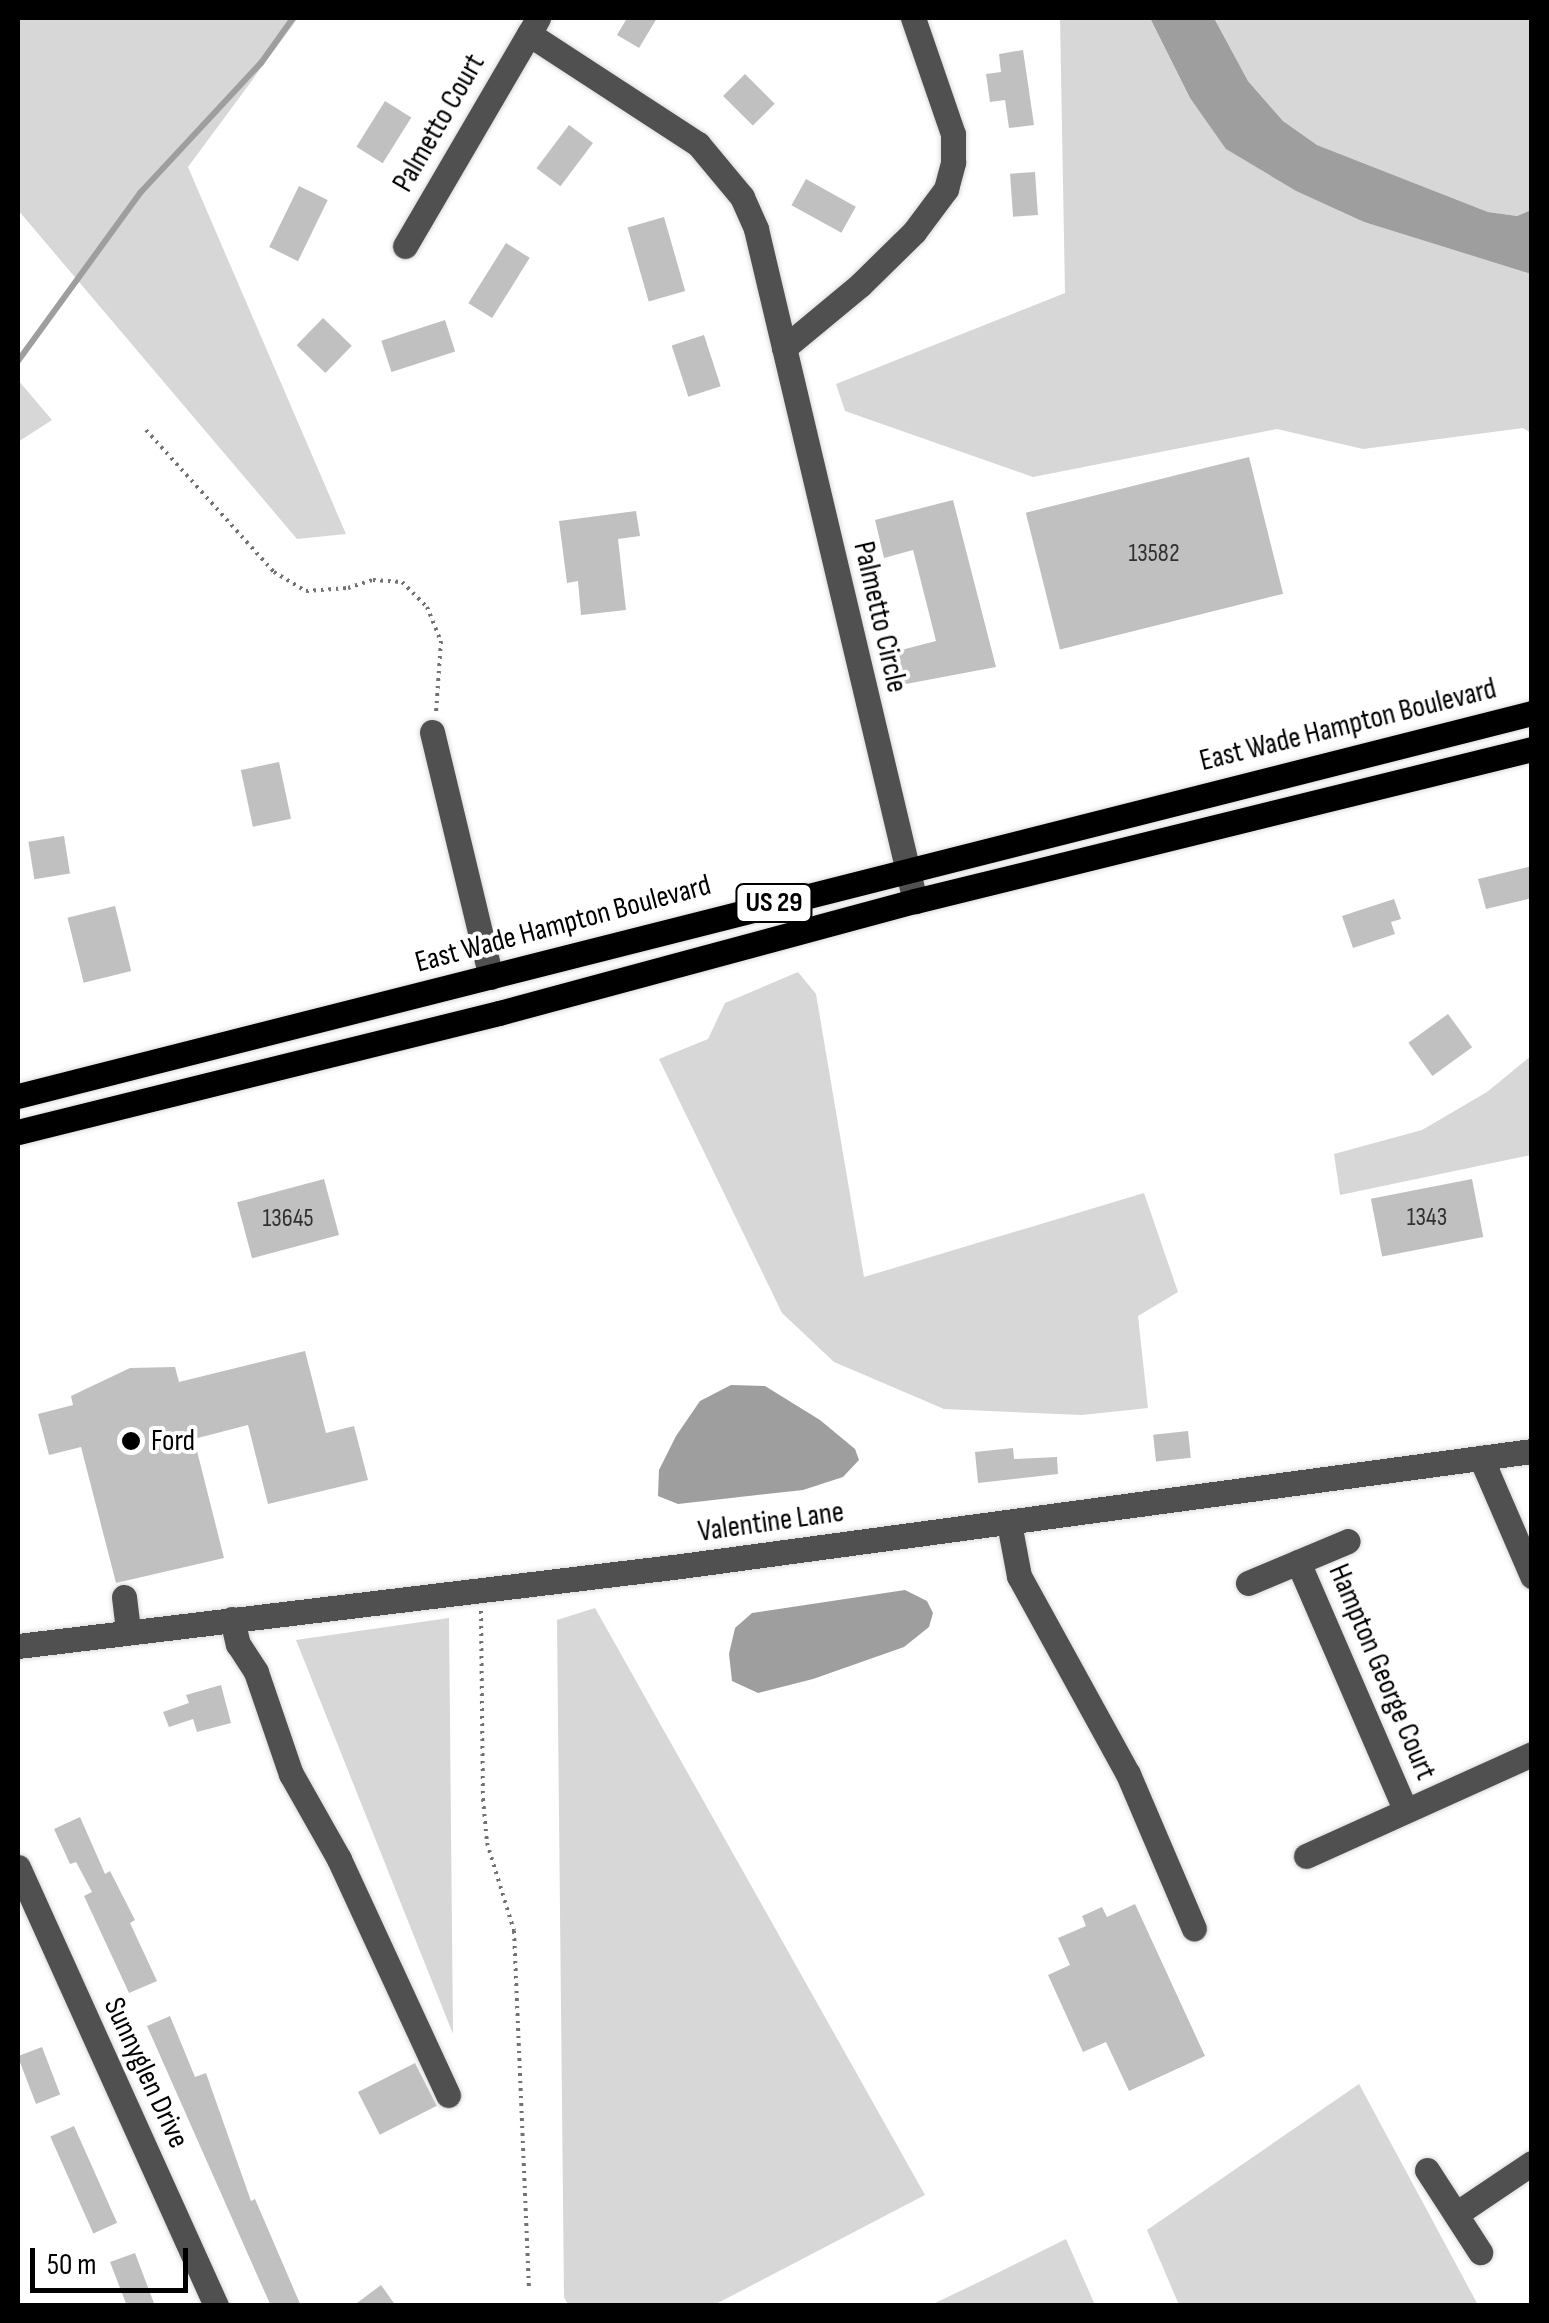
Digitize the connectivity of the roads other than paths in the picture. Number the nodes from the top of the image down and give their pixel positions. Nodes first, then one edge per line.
1 (912, 18) edge
2 (533, 26) edge
3 (405, 246) dead end
4 (784, 348) junction
5 (1532, 713) edge
6 (432, 732) road end
7 (1416, 742) junction
8 (1532, 749) edge
9 (1424, 776) junction
10 (1160, 805) junction
11 (1167, 839) junction
12 (1004, 844) junction
13 (905, 869) junction
14 (1012, 877) junction
15 (915, 901) junction
16 (491, 977) junction
17 (18, 1096) edge
18 (18, 1132) edge
19 (1532, 1451) edge
20 (1481, 1458) junction
21 (1009, 1523) junction
22 (1348, 1541) dead end
23 (1298, 1562) junction
24 (1532, 1576) edge
25 (1248, 1583) dead end
26 (124, 1597) dead end
27 (232, 1619) junction
28 (128, 1632) junction
29 (18, 1646) edge
30 (1532, 1754) edge
31 (1406, 1809) junction
32 (1306, 1856) dead end
33 (18, 1867) edge
34 (23, 1894) edge
35 (1194, 1929) dead end
36 (448, 2095) dead end
37 (1532, 2163) edge
38 (1427, 2170) dead end
39 (1456, 2214) junction
40 (1480, 2252) dead end
41 (216, 2306) edge

1 - 4 street
2 - 3 street, Palmetto Court
2 - 4 street, Palmetto Circle
4 - 13 street, Palmetto Circle
5 - 7 main road, East Wade Hampton Boulevard / US 29
6 - 16 street
7 - 9 main road
7 - 10 main road, East Wade Hampton Boulevard / US 29
8 - 9 main road, US 29
9 - 11 main road, US 29
10 - 11 main road
10 - 12 main road, East Wade Hampton Boulevard / US 29
11 - 14 main road, US 29
12 - 13 main road, East Wade Hampton Boulevard / US 29
12 - 14 main road
13 - 15 street, Palmetto Circle
13 - 16 main road, East Wade Hampton Boulevard / US 29
14 - 15 main road, US 29
15 - 18 main road, US 29
16 - 17 main road, East Wade Hampton Boulevard / US 29
19 - 20 street, Valentine Lane
20 - 21 street, Valentine Lane
20 - 24 street
21 - 27 street, Valentine Lane
21 - 35 street
22 - 23 street
23 - 25 street
23 - 31 street, Hampton George Court
26 - 28 street
27 - 28 street, Valentine Lane
27 - 36 street
28 - 29 street, Valentine Lane
30 - 31 street
31 - 32 street
33 - 34 street, Sunnyglen Drive
34 - 41 street, Sunnyglen Drive
37 - 39 street
38 - 39 street
39 - 40 street

